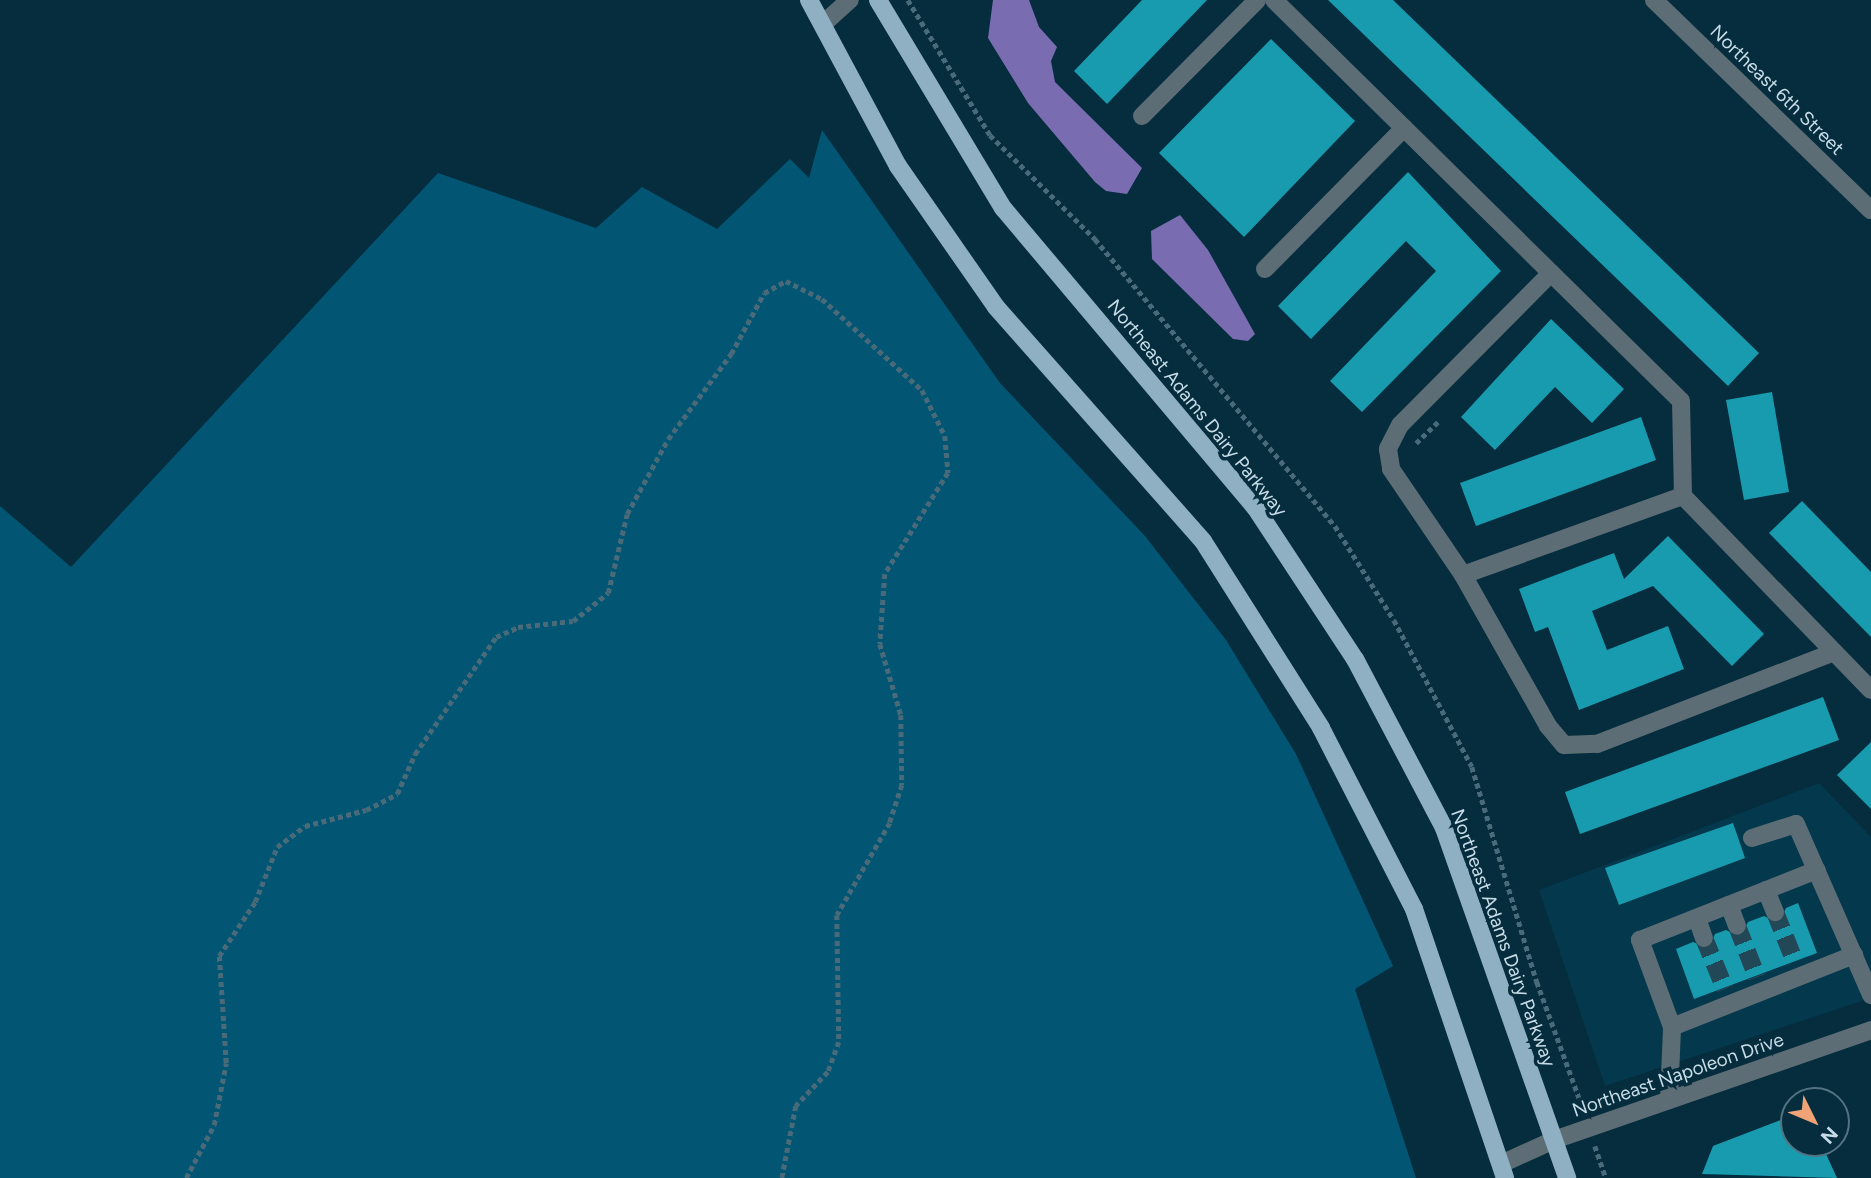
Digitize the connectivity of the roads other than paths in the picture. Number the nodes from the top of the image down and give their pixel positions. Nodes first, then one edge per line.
1 (809, 0) edge
2 (850, 0) edge
3 (878, 0) edge
4 (1257, 0) edge
5 (1274, 0) edge
6 (1654, 0) edge
7 (823, 24) junction
8 (1142, 116) dead end
9 (1404, 128) junction
10 (1871, 209) edge
11 (1265, 270) dead end
12 (1551, 273) junction
13 (1684, 496) junction
14 (1463, 575) junction
15 (1834, 652) junction
16 (1871, 690) edge
17 (1752, 838) dead end
18 (1817, 870) junction
19 (1766, 890) junction
20 (1729, 905) junction
21 (1775, 912) tunnel mouth
22 (1697, 918) junction
23 (1737, 926) tunnel mouth
24 (1704, 938) tunnel mouth
25 (1854, 955) junction
26 (1871, 995) edge
27 (1671, 1027) junction
28 (1871, 1030) edge
29 (1669, 1100) junction
30 (1554, 1140) junction
31 (1503, 1171) edge
32 (1567, 1178) edge

1 - 7 main road
2 - 7 street
3 - 30 main road, Northeast Adams Dairy Parkway
4 - 8 street
5 - 9 street
6 - 10 street, Northeast 6th Street
7 - 31 main road
9 - 11 street
9 - 12 street
12 - 13 street
12 - 14 street
13 - 14 street
13 - 15 street
14 - 15 street
15 - 16 street
17 - 18 street
18 - 19 street
18 - 25 street
19 - 20 street
19 - 21 street
20 - 22 street
20 - 23 street
22 - 24 street
22 - 27 street
25 - 26 street
25 - 27 street
27 - 29 street
28 - 29 street, Northeast Napoleon Drive
29 - 30 street, Northeast Napoleon Drive
30 - 31 street, Northeast Napoleon Drive
30 - 32 main road, Northeast Adams Dairy Parkway

